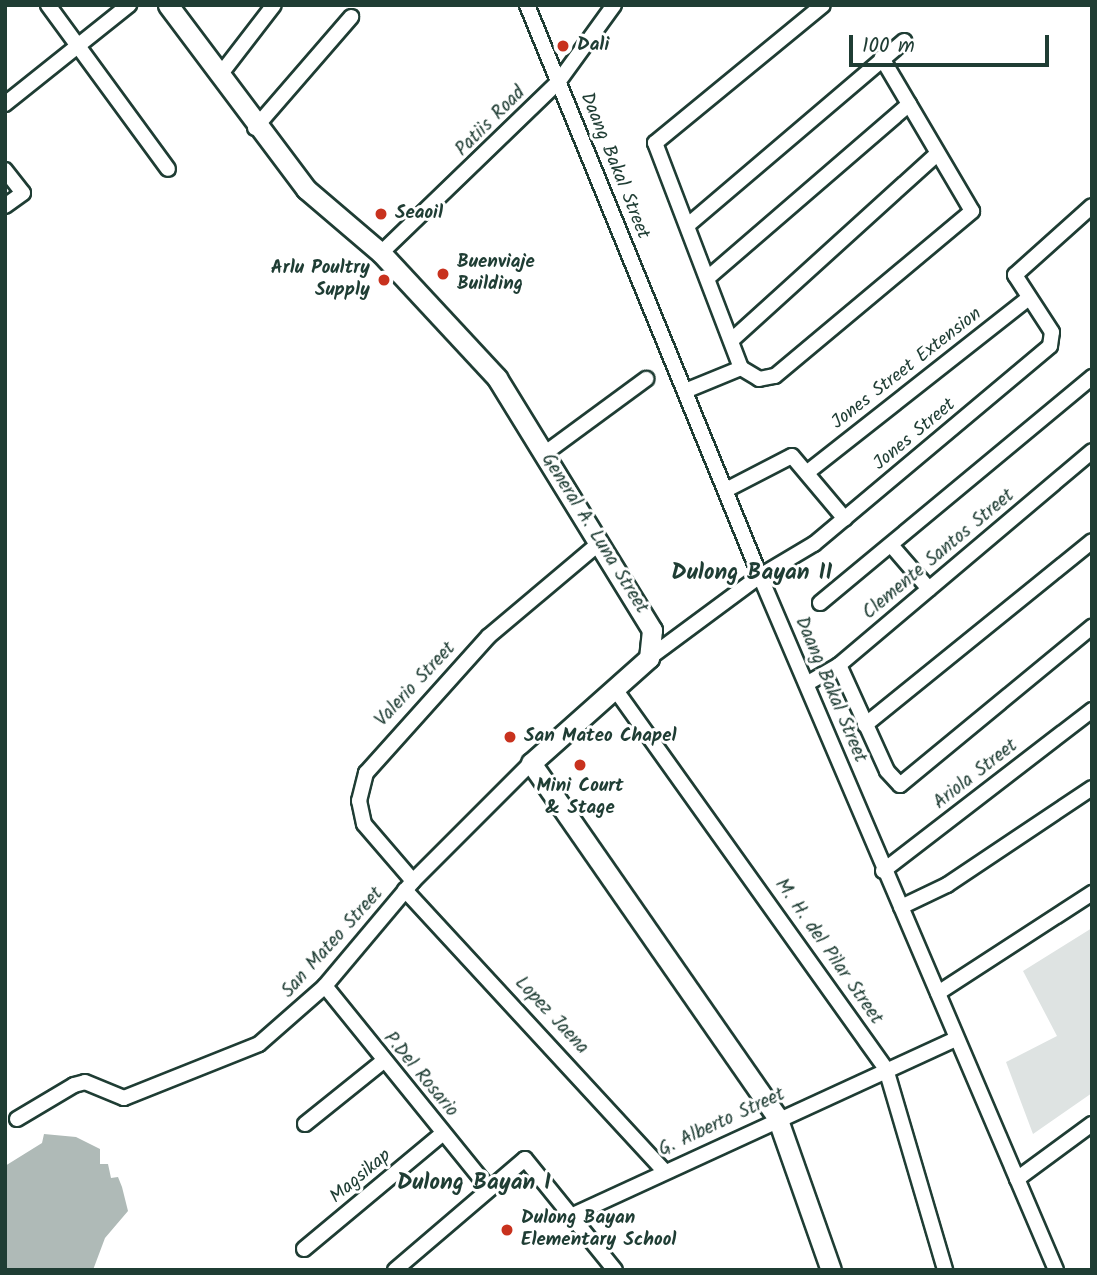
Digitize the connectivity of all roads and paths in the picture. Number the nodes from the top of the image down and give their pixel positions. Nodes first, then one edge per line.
1 (48, 5) edge
2 (129, 5) edge
3 (168, 5) edge
4 (274, 5) edge
5 (527, 5) edge
6 (614, 5) edge
7 (823, 5) edge
8 (351, 17) dead end
9 (904, 41) dead end
10 (79, 46) junction
11 (882, 58) junction
12 (220, 75) junction
13 (559, 81) junction
14 (5, 104) edge
15 (909, 104) junction
16 (256, 128) junction
17 (937, 154) junction
18 (168, 169) dead end
19 (5, 170) edge
20 (5, 206) edge
21 (1092, 206) edge
22 (688, 225) junction
23 (381, 253) junction
24 (710, 276) junction
25 (1028, 298) junction
26 (734, 338) junction
27 (741, 368) junction
28 (1092, 377) edge
29 (646, 379) dead end
30 (685, 391) junction
31 (1092, 451) edge
32 (544, 454) junction
33 (809, 471) junction
34 (726, 490) junction
35 (845, 519) junction
36 (1092, 541) edge
37 (597, 545) junction
38 (891, 545) junction
39 (760, 576) junction
40 (929, 589) junction
41 (820, 603) dead end
42 (1092, 627) edge
43 (649, 658) junction
44 (839, 665) junction
45 (808, 683) junction
46 (615, 690) junction
47 (1092, 710) edge
48 (865, 725) junction
49 (531, 762) junction
50 (1092, 788) edge
51 (883, 871) junction
52 (409, 885) junction
53 (1092, 893) edge
54 (901, 906) junction
55 (325, 986) junction
56 (938, 993) junction
57 (956, 1039) junction
58 (382, 1062) junction
59 (886, 1069) junction
60 (777, 1117) junction
61 (17, 1119) dead end
62 (306, 1124) dead end
63 (1092, 1124) edge
64 (443, 1133) junction
65 (664, 1171) junction
66 (1017, 1179) junction
67 (488, 1186) junction
68 (571, 1216) junction
69 (304, 1249) dead end
70 (395, 1270) edge
71 (615, 1270) edge
72 (831, 1270) edge
73 (945, 1270) edge
74 (1056, 1270) edge

1 - 10 street
2 - 10 street
3 - 12 main road, General A. Luna Street
4 - 12 street
5 - 13 street, Daang Bakal Street
6 - 13 street, Patiis Road
7 - 22 street
8 - 16 street
9 - 11 street
10 - 14 street
10 - 18 street
11 - 15 street
11 - 22 street
12 - 16 main road, General A. Luna Street
13 - 23 street, Patiis Road
13 - 30 street, Daang Bakal Street
15 - 17 street
15 - 24 street
16 - 23 main road, General A. Luna Street
17 - 26 street
17 - 27 street
19 - 20 street
21 - 25 street, Jones Street
22 - 24 street
23 - 32 main road, General A. Luna Street
24 - 26 street
25 - 33 street, Jones Street Extension
25 - 35 street, Jones Street
26 - 27 street
27 - 30 street
28 - 38 street
29 - 32 street
30 - 34 street, Daang Bakal Street
31 - 40 street, Clemente Santos Street
32 - 37 main road, General A. Luna Street
33 - 34 street
33 - 35 street
34 - 39 street, Daang Bakal Street
35 - 39 street, Jones Street
36 - 48 street
37 - 43 main road, General A. Luna Street
37 - 52 street, Valerio Street
38 - 40 street
38 - 41 street
39 - 43 street, Jones Street
39 - 45 street, Daang Bakal Street
40 - 44 street, Clemente Santos Street
42 - 48 street
43 - 46 main road
44 - 45 street, Clemente Santos Street
44 - 48 street
45 - 51 street, Daang Bakal Street
46 - 49 main road
46 - 59 street, M. H. del Pilar Street
47 - 51 street, Ariola Street
49 - 52 street, San Mateo Street
49 - 60 main road
50 - 54 street
51 - 54 street, Daang Bakal Street
52 - 55 street, San Mateo Street
52 - 65 street, Lopez Jaena
53 - 56 street
54 - 56 street, Daang Bakal Street
55 - 58 street, P.Del Rosario
55 - 61 street, San Mateo Street
56 - 57 street, Daang Bakal Street
57 - 59 street, G. Alberto Street
57 - 66 street, Daang Bakal Street
58 - 62 street
58 - 64 street, P.Del Rosario
59 - 60 street, G. Alberto Street
59 - 73 street, M. H. del Pilar Street
60 - 65 street, G. Alberto Street
60 - 72 main road
63 - 66 street
64 - 67 street, P.Del Rosario
64 - 69 street, Magsikap
65 - 68 street, G. Alberto Street
66 - 74 street, Daang Bakal Street
67 - 68 street
67 - 70 street
68 - 71 street

